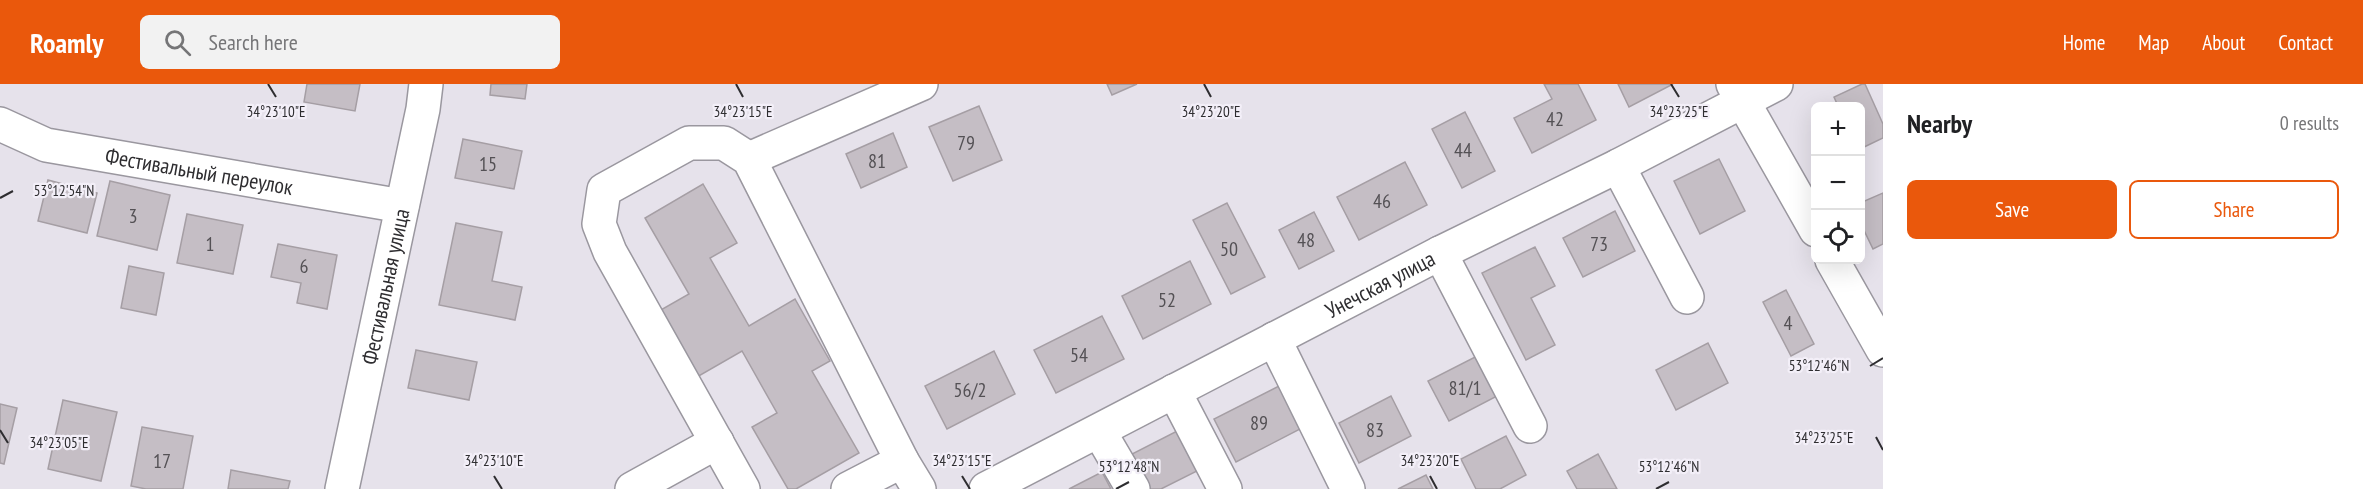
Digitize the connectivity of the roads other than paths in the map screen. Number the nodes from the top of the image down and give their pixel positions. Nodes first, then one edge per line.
1 (426, 84) edge
2 (921, 84) edge
3 (1776, 84) edge
4 (1738, 92) edge
5 (0, 124) edge
6 (749, 159) junction
7 (1618, 166) junction
8 (402, 206) junction
9 (1811, 223) edge
10 (1440, 253) junction
11 (1834, 264) edge
12 (1687, 297) dead end
13 (1274, 339) junction
14 (1883, 350) edge
15 (1174, 391) junction
16 (1530, 426) dead end
17 (1099, 431) junction
18 (717, 442) junction
19 (902, 461) junction
20 (342, 489) edge
21 (632, 489) edge
22 (743, 489) edge
23 (848, 489) edge
24 (919, 489) edge
25 (986, 489) edge
26 (1132, 489) edge
27 (1225, 489) edge
28 (1348, 489) edge

1 - 8 street, Фестивальная улица
2 - 6 street
3 - 4 street, Унечская улица
4 - 7 street, Унечская улица
4 - 9 street
5 - 8 street, Фестивальный переулок
6 - 18 street
6 - 19 street
7 - 10 street, Унечская улица
7 - 12 street
8 - 20 street, Фестивальная улица
10 - 13 street, Унечская улица
10 - 16 street
11 - 14 street
13 - 15 street, Унечская улица
13 - 28 street
15 - 17 street, Унечская улица
15 - 27 street
17 - 25 street, Унечская улица
17 - 26 street
18 - 21 street
18 - 22 street
19 - 23 street
19 - 24 street

